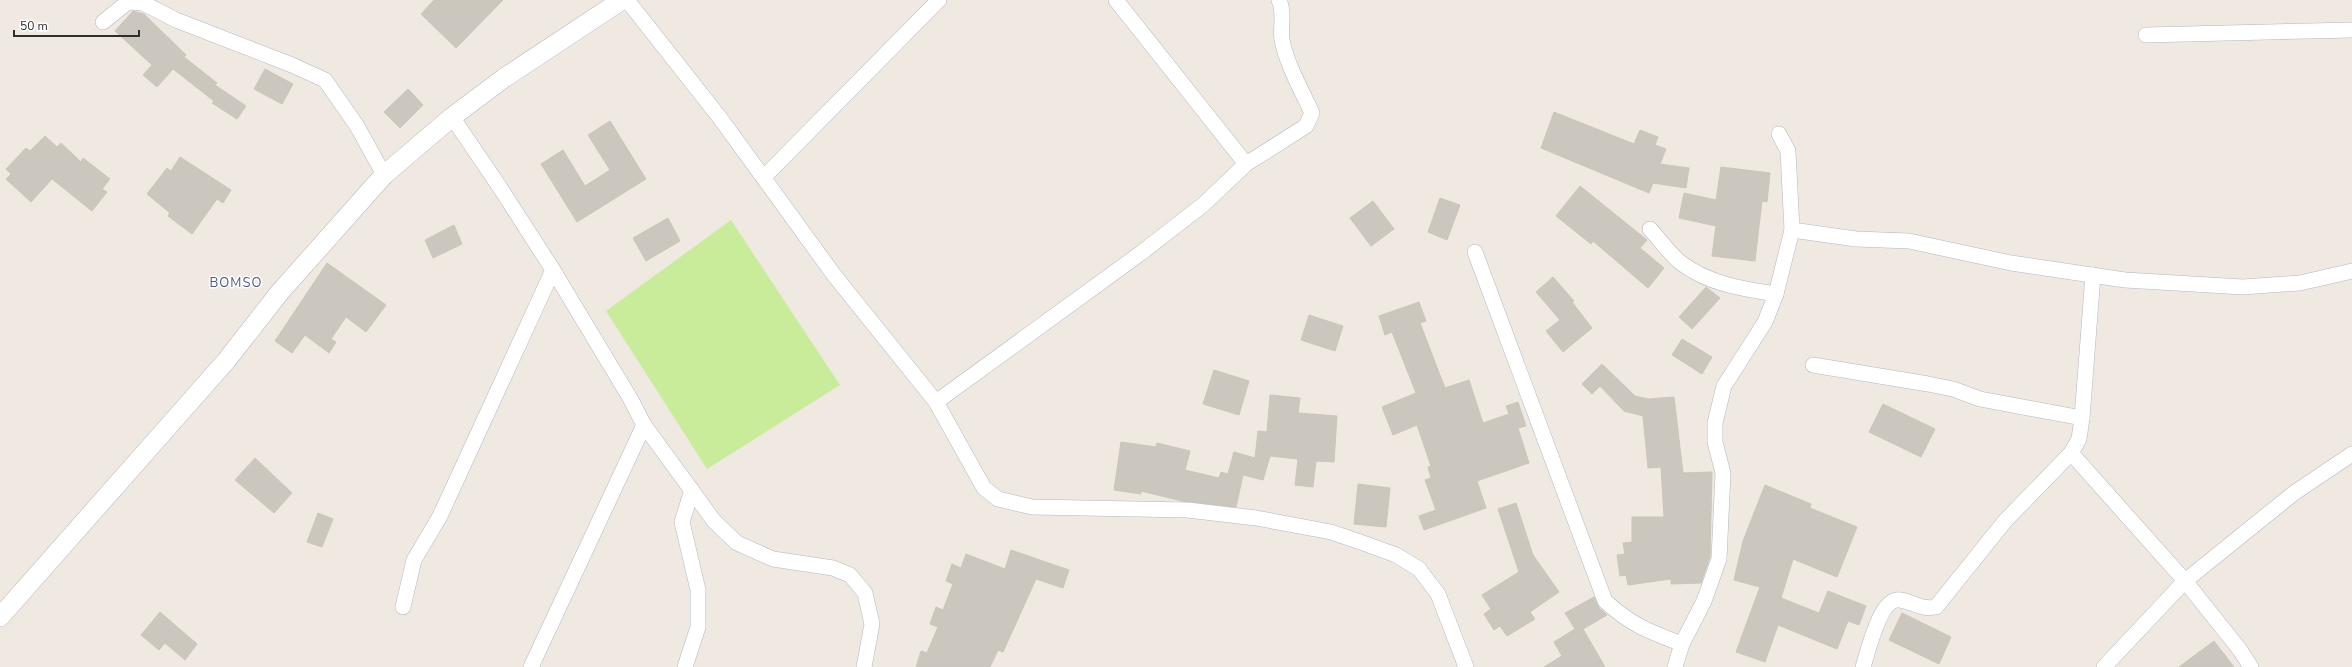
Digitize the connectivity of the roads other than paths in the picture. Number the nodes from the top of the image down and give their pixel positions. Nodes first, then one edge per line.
1 (622, 0) edge
2 (627, 0) edge
3 (939, 0) edge
4 (1116, 0) edge
5 (1279, 0) edge
6 (104, 22) dead end
7 (2352, 30) edge
8 (2146, 35) dead end
9 (452, 117) junction
10 (1779, 134) dead end
11 (1246, 164) junction
12 (384, 175) junction
13 (764, 177) junction
14 (1650, 229) dead end
15 (1792, 230) junction
16 (1475, 252) dead end
17 (553, 270) junction
18 (2352, 272) edge
19 (2093, 275) junction
20 (1776, 294) junction
21 (1813, 365) dead end
22 (936, 402) junction
23 (2082, 418) junction
24 (644, 425) junction
25 (2072, 453) junction
26 (2352, 454) edge
27 (692, 490) junction
28 (2185, 581) junction
29 (403, 606) dead end
30 (0, 617) edge
31 (1682, 644) junction
32 (532, 667) edge
33 (685, 667) edge
34 (864, 667) edge
35 (1466, 667) edge
36 (1675, 667) edge
37 (1863, 667) edge
38 (2104, 667) edge
39 (2251, 667) edge

1 - 9 street
2 - 13 street
3 - 13 street
4 - 11 street
5 - 11 street
6 - 12 street
7 - 8 street
9 - 12 street
9 - 17 street
10 - 15 street
11 - 22 street
12 - 30 street
13 - 22 street
14 - 20 street
15 - 19 street
15 - 20 street
16 - 31 street
17 - 24 street
17 - 29 street
18 - 19 street
19 - 23 street
20 - 31 street
21 - 23 street
22 - 35 street
23 - 25 street
24 - 27 street
24 - 32 street
25 - 28 street
25 - 37 street
26 - 28 street
27 - 33 street
27 - 34 street
28 - 38 street
28 - 39 street
31 - 36 street

